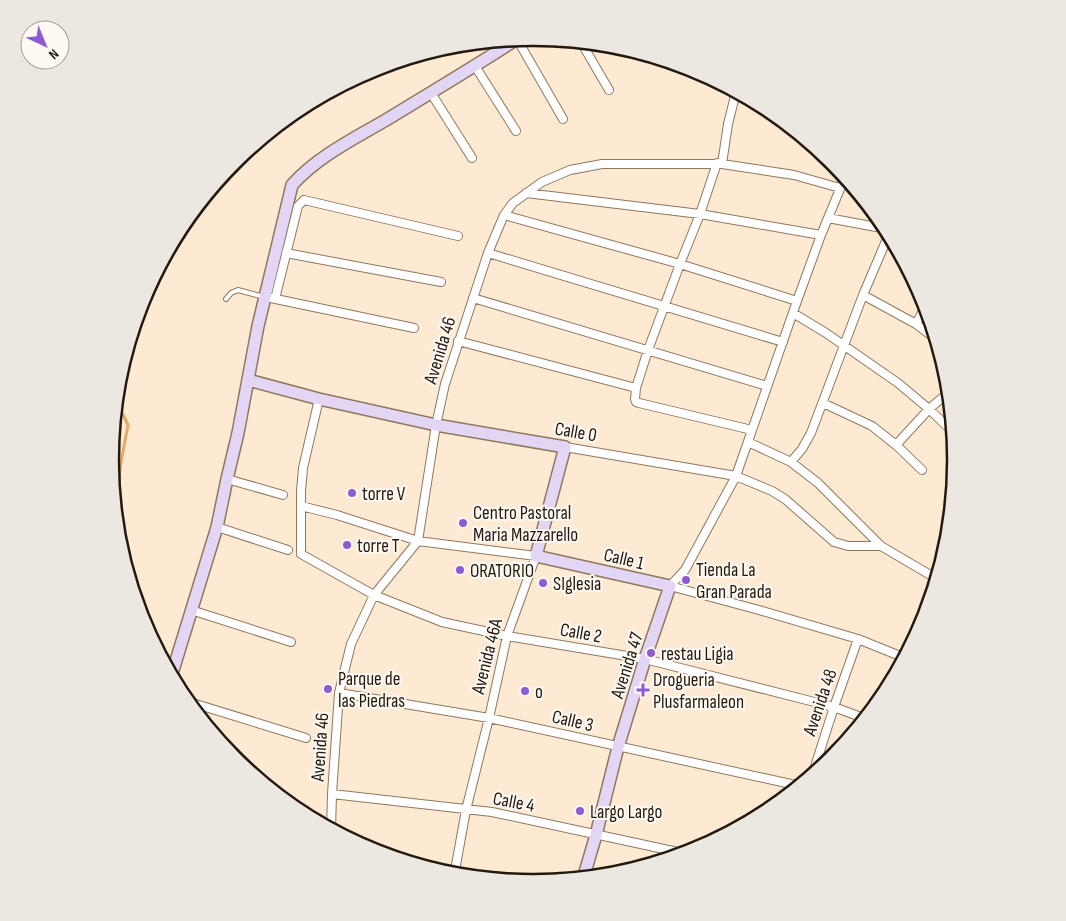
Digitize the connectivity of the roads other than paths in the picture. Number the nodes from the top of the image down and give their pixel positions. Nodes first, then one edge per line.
1 (521, 46) edge
2 (504, 47) edge
3 (586, 50) edge
4 (475, 66) junction
5 (609, 90) dead end
6 (431, 93) junction
7 (734, 99) edge
8 (564, 118) dead end
9 (516, 131) dead end
10 (472, 158) dead end
11 (719, 163) junction
12 (842, 184) edge
13 (840, 188) junction
14 (526, 193) junction
15 (700, 214) junction
16 (504, 215) junction
17 (828, 218) junction
18 (875, 227) edge
19 (821, 235) junction
20 (458, 236) dead end
21 (885, 243) edge
22 (488, 252) junction
23 (286, 253) junction
24 (680, 264) junction
25 (441, 282) dead end
26 (863, 295) junction
27 (270, 298) junction
28 (473, 298) junction
29 (226, 299) dead end
30 (797, 301) junction
31 (664, 306) junction
32 (792, 313) junction
33 (921, 315) edge
34 (916, 324) junction
35 (414, 328) dead end
36 (926, 332) edge
37 (458, 341) junction
38 (782, 342) junction
39 (844, 346) junction
40 (648, 350) junction
41 (248, 380) junction
42 (767, 386) junction
43 (636, 388) junction
44 (942, 398) edge
45 (319, 399) junction
46 (823, 403) junction
47 (929, 409) junction
48 (436, 425) junction
49 (945, 425) edge
50 (752, 430) junction
51 (748, 442) junction
52 (896, 445) junction
53 (565, 447) junction
54 (791, 462) junction
55 (922, 470) dead end
56 (736, 476) junction
57 (227, 480) junction
58 (283, 495) dead end
59 (301, 506) junction
60 (217, 527) junction
61 (418, 541) junction
62 (881, 546) junction
63 (288, 550) dead end
64 (536, 556) junction
65 (931, 576) edge
66 (670, 586) junction
67 (374, 595) junction
68 (191, 610) junction
69 (507, 636) junction
70 (858, 639) junction
71 (291, 642) dead end
72 (899, 655) edge
73 (645, 659) junction
74 (174, 668) edge
75 (339, 693) junction
76 (198, 705) edge
77 (834, 707) junction
78 (859, 716) edge
79 (489, 718) junction
80 (306, 738) dead end
81 (618, 747) junction
82 (816, 762) edge
83 (791, 784) edge
84 (332, 794) junction
85 (466, 810) junction
86 (332, 822) edge
87 (596, 835) junction
88 (672, 851) edge
89 (456, 868) edge
90 (585, 871) edge

1 - 8 street
2 - 4 street
3 - 5 street
4 - 6 street
4 - 9 street
6 - 10 street
6 - 27 street
7 - 11 street
11 - 13 street, Avenida 46
11 - 14 street, Avenida 46
11 - 15 street
12 - 13 street, Avenida 47
13 - 17 street, Avenida 47
14 - 15 street
14 - 16 street, Avenida 46
15 - 19 street
15 - 24 street
16 - 22 street, Avenida 46
16 - 24 street
17 - 18 street
17 - 19 street, Avenida 47
19 - 30 street, Avenida 47
20 - 23 street
21 - 26 street
22 - 28 street, Avenida 46
22 - 31 street
23 - 25 street
23 - 27 street
24 - 30 street
24 - 31 street
26 - 34 street
26 - 39 street
27 - 29 lane
27 - 35 street
27 - 41 street
28 - 37 street, Avenida 46
28 - 40 street
30 - 32 street, Avenida 47
31 - 38 street
31 - 40 street
32 - 38 street, Avenida 47
32 - 39 street
33 - 34 street
34 - 36 street
37 - 43 street
37 - 48 street, Avenida 46
38 - 42 street, Avenida 47
39 - 46 street
39 - 47 street
40 - 42 street
40 - 43 street
41 - 45 street, Calle 0
41 - 57 street
42 - 50 street, Avenida 47
43 - 50 street
44 - 47 street
45 - 48 street, Calle 0
45 - 59 street
46 - 52 street
46 - 54 street
47 - 49 street
47 - 52 street
48 - 53 street, Calle 0
48 - 61 street, Avenida 46
50 - 51 street, Avenida 47
51 - 54 street
51 - 56 street, Avenida 47
52 - 55 street
53 - 56 street, Calle 0
53 - 64 street, Avenida 46A
54 - 62 street
56 - 62 street, Calle 0
56 - 66 street, Avenida 47
57 - 58 street
57 - 60 street
59 - 61 street, Calle 1
59 - 67 street, Calle 2
60 - 63 street
60 - 68 street
61 - 64 street, Calle 1
61 - 67 street, Avenida 46
62 - 65 street
64 - 66 street, Calle 1
64 - 69 street, Avenida 46A
66 - 70 street, Calle 1
66 - 73 street, Avenida 47
67 - 69 street, Calle 2
67 - 75 street, Avenida 46
68 - 71 street
68 - 74 street
69 - 73 street, Calle 2
69 - 79 street, Avenida 46A
70 - 72 street, Calle 1
70 - 77 street, Avenida 48
73 - 77 street, Calle 2
73 - 81 street, Avenida 47
75 - 79 street, Calle 3
75 - 84 street, Avenida 46
76 - 80 street
77 - 78 street, Calle 2
77 - 82 street, Avenida 48
79 - 81 street, Calle 3
79 - 85 street, Avenida 46A
81 - 83 street, Calle 3
81 - 87 street, Avenida 47
84 - 85 street, Calle 4
84 - 86 street, Avenida 46
85 - 87 street, Calle 4
85 - 89 street, Avenida 46A
87 - 88 street, Calle 4
87 - 90 street, Avenida 47

